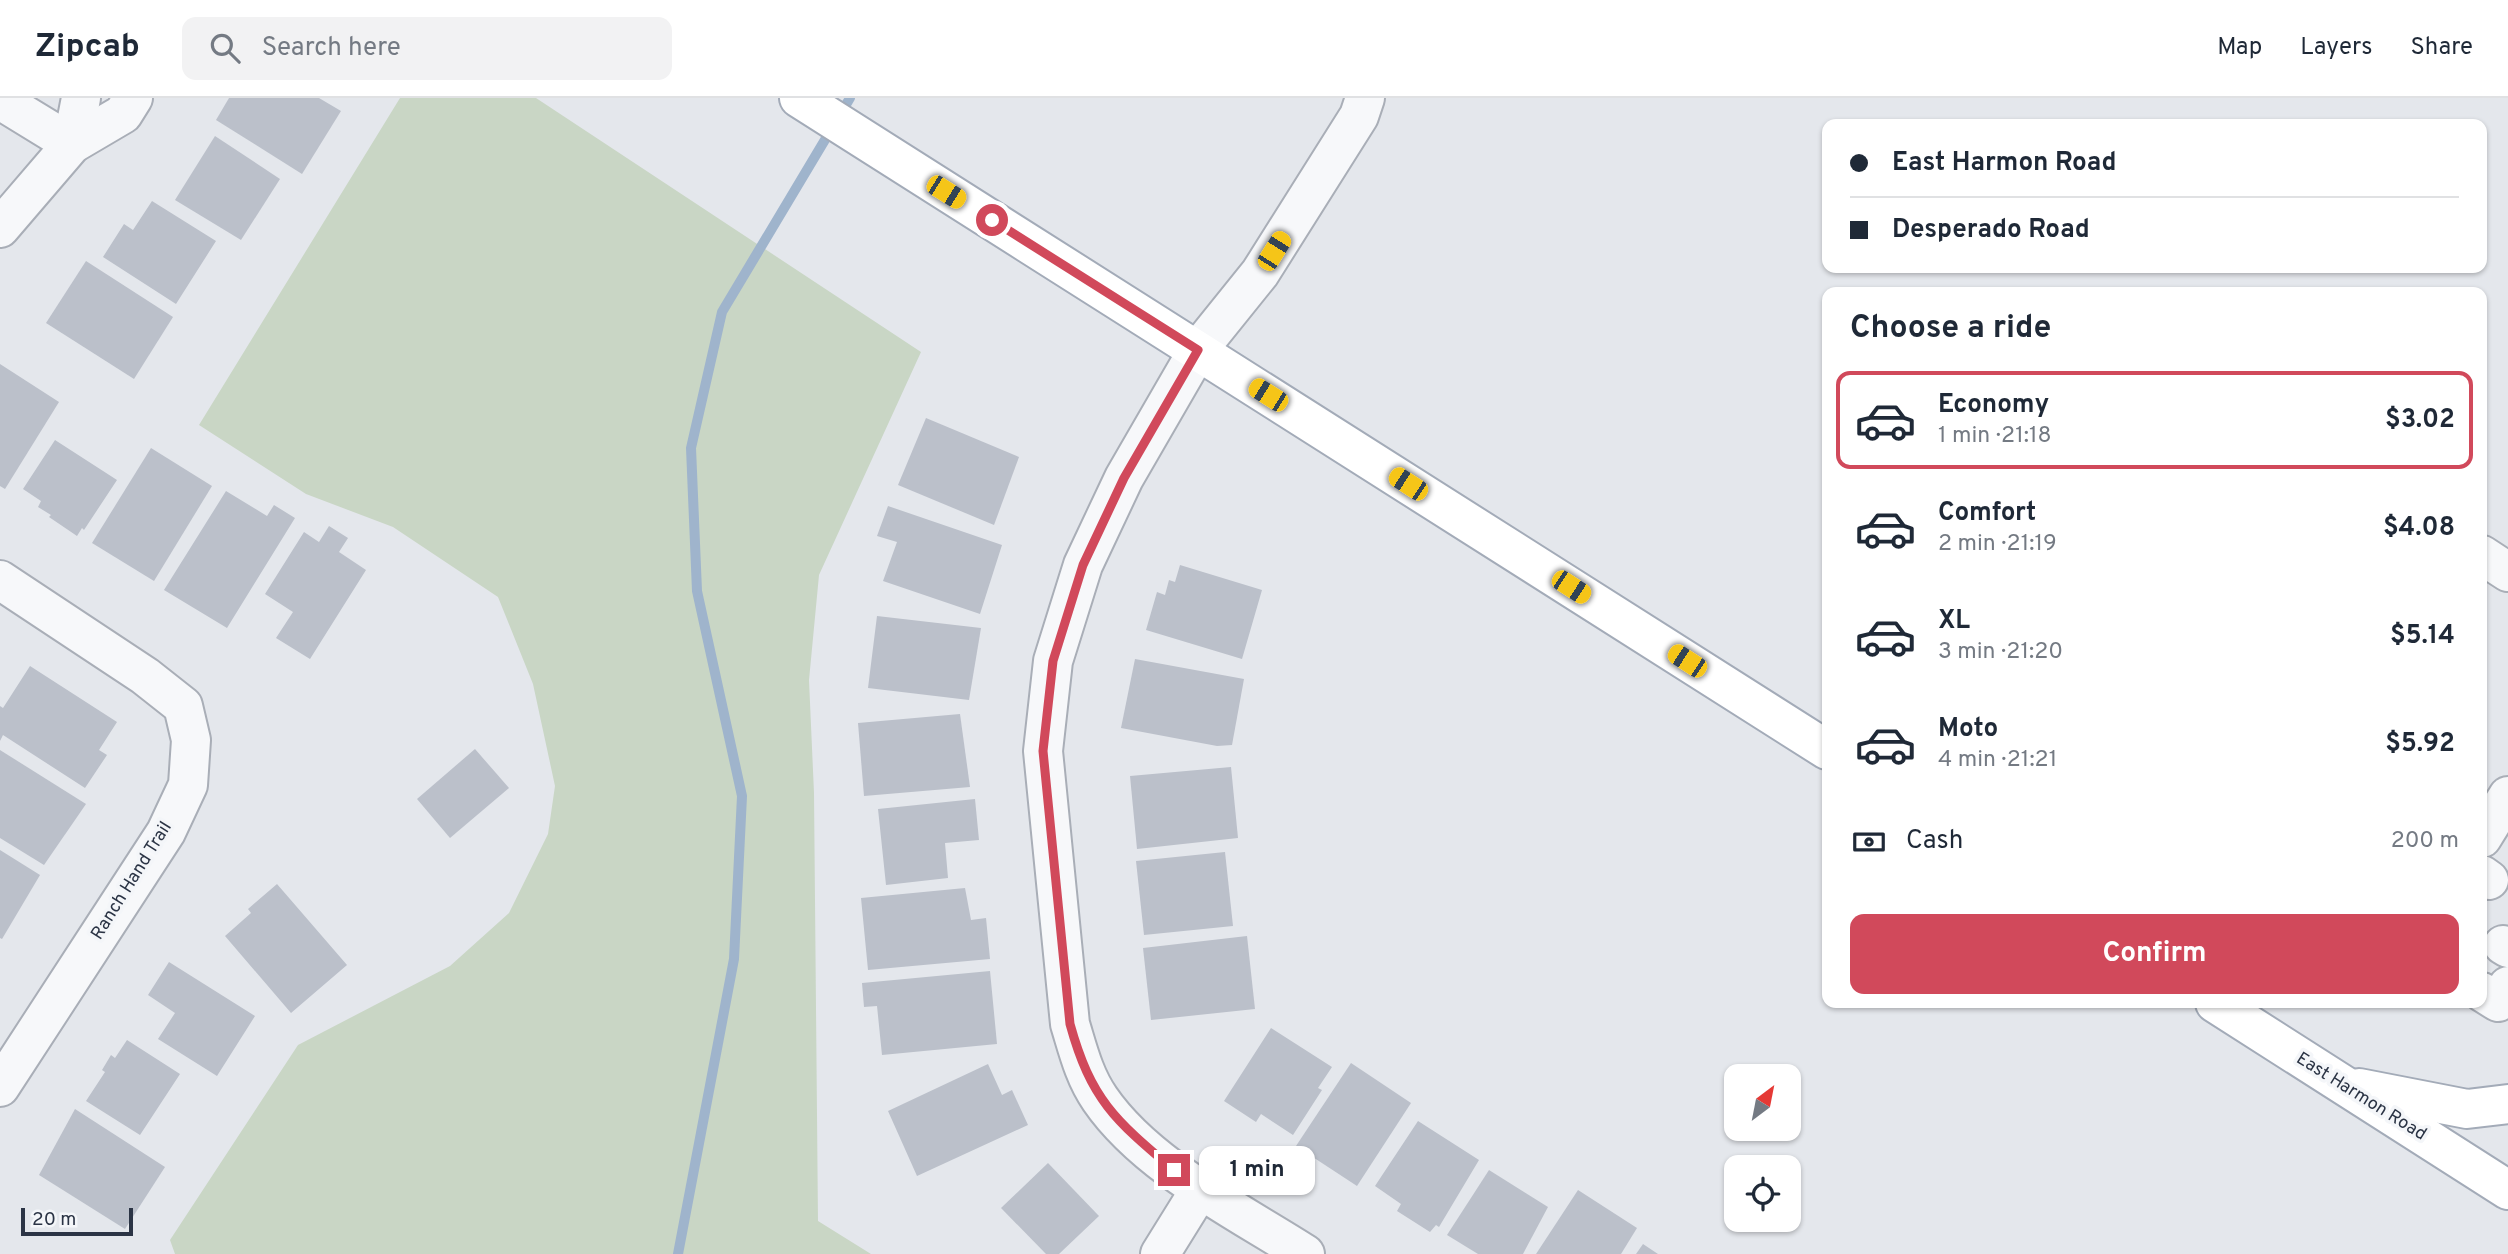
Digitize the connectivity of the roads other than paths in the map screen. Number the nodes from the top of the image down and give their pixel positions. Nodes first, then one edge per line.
1 (81, 98) edge
2 (133, 98) edge
3 (799, 98) edge
4 (1365, 98) edge
5 (0, 100) edge
6 (72, 144) junction
7 (0, 228) edge
8 (1198, 350) junction
9 (2487, 558) edge
10 (2508, 572) edge
11 (0, 580) edge
12 (1822, 747) edge
13 (2508, 986) edge
14 (2487, 995) edge
15 (2223, 1008) edge
16 (2340, 1085) junction
17 (0, 1087) edge
18 (2508, 1104) edge
19 (1201, 1188) junction
20 (2508, 1190) edge
21 (1160, 1254) edge
22 (1305, 1254) edge

1 - 6 street
2 - 6 street
3 - 8 main road
4 - 8 street
5 - 6 street
6 - 7 street
8 - 12 main road
8 - 19 street
9 - 10 street
11 - 17 street, Ranch Hand Trail
13 - 14 street
15 - 16 main road, East Harmon Road
16 - 18 main road
16 - 20 main road, East Harmon Road
19 - 21 street
19 - 22 street

